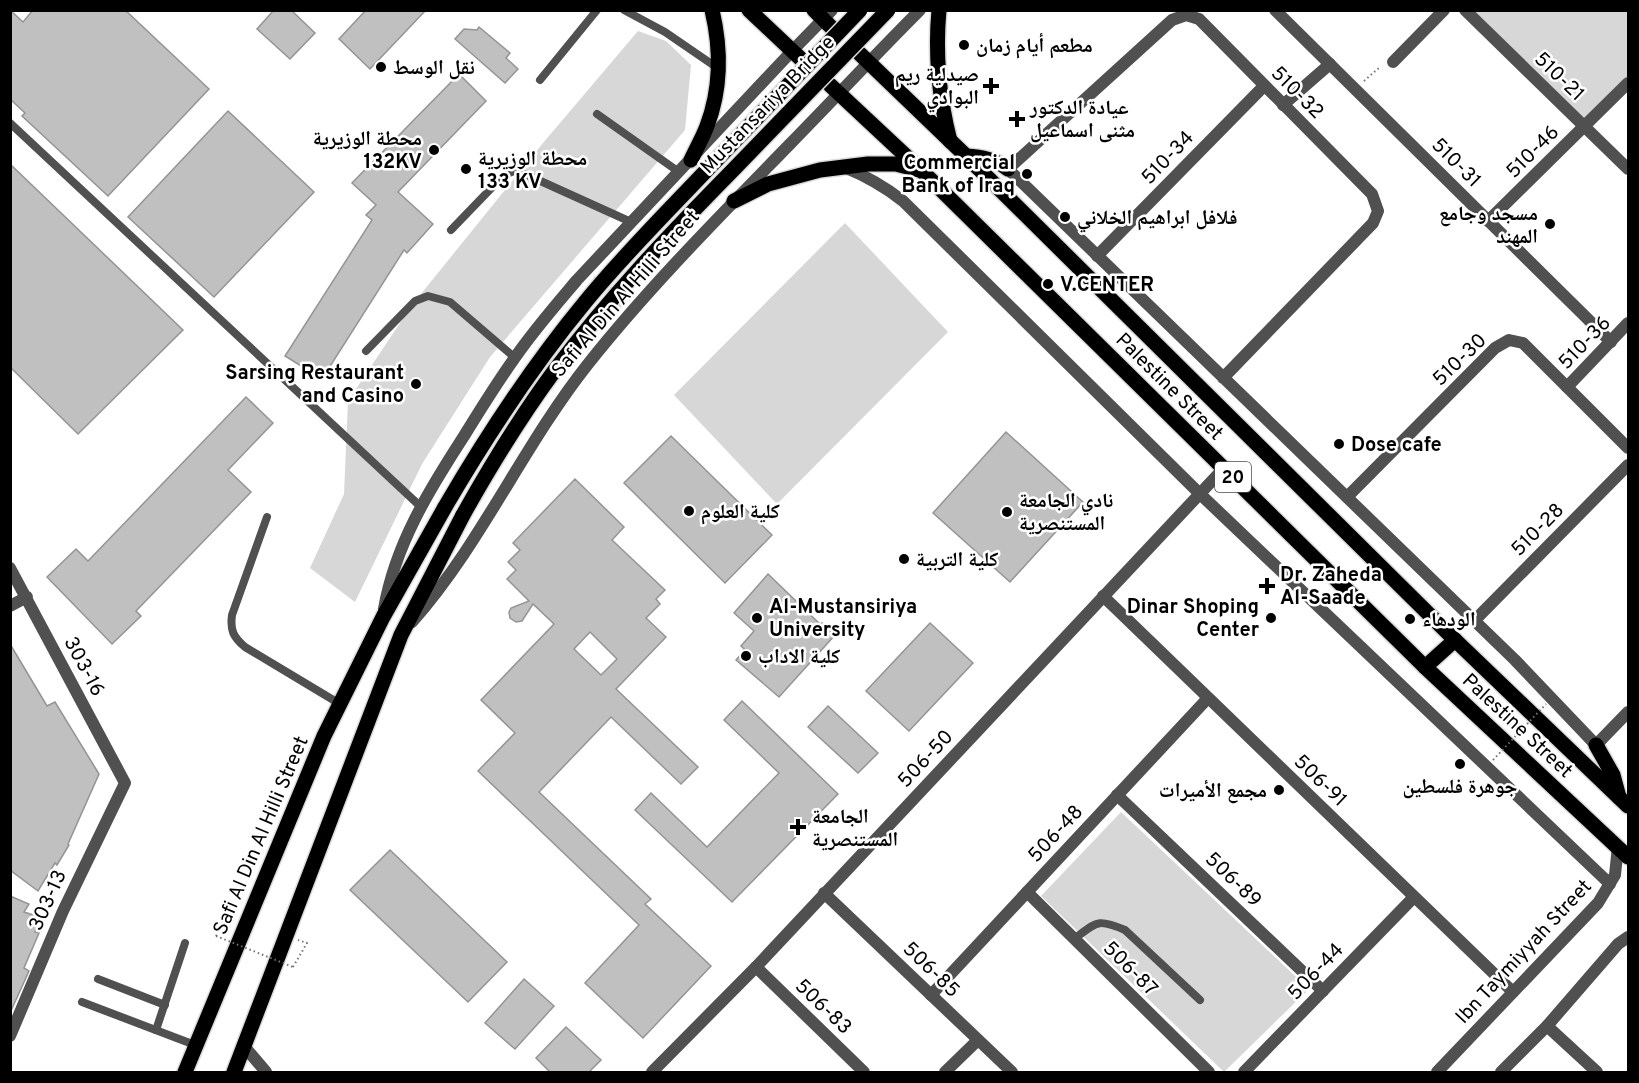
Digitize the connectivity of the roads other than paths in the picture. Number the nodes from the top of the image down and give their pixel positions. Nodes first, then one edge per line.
1 (597, 10) edge
2 (624, 10) edge
3 (712, 10) edge
4 (749, 10) edge
5 (860, 10) edge
6 (888, 10) edge
7 (920, 10) edge
8 (939, 10) edge
9 (1275, 10) edge
10 (1444, 10) edge
11 (1465, 10) edge
12 (825, 17) edge
13 (797, 55) junction
14 (864, 58) junction
15 (1393, 62) road end
16 (1330, 64) junction
17 (719, 69) junction
18 (540, 80) dead end
19 (1629, 83) edge
20 (1264, 86) junction
21 (834, 90) junction
22 (1283, 105) junction
23 (597, 114) dead end
24 (10, 123) edge
25 (1584, 127) junction
26 (950, 141) junction
27 (966, 156) junction
28 (691, 160) junction
29 (843, 167) junction
30 (1008, 169) junction
31 (1629, 169) edge
32 (922, 171) junction
33 (679, 172) junction
34 (734, 201) junction
35 (1488, 221) junction
36 (632, 222) junction
37 (451, 230) dead end
38 (1097, 256) junction
39 (591, 282) tunnel mouth
40 (573, 285) junction
41 (620, 308) tunnel mouth
42 (1629, 323) edge
43 (620, 325) junction
44 (1611, 342) junction
45 (366, 351) dead end
46 (514, 357) junction
47 (1223, 378) junction
48 (1567, 387) junction
49 (1629, 448) edge
50 (1629, 465) edge
51 (1224, 468) junction
52 (1199, 493) junction
53 (1347, 497) junction
54 (421, 507) junction
55 (446, 507) joint
56 (463, 515) joint
57 (267, 517) dead end
58 (10, 568) edge
59 (1103, 596) junction
60 (27, 597) junction
61 (10, 606) edge
62 (383, 616) junction
63 (1474, 621) junction
64 (401, 634) junction
65 (1455, 640) junction
66 (1425, 667) junction
67 (1208, 698) junction
68 (340, 704) junction
69 (1629, 712) edge
70 (1596, 745) junction
71 (125, 783) joint
72 (1117, 795) junction
73 (1624, 802) edge
74 (1623, 852) edge
75 (1610, 884) junction
76 (1027, 892) junction
77 (824, 893) junction
78 (1414, 897) junction
79 (1629, 937) edge
80 (1074, 939) junction
81 (185, 943) dead end
82 (756, 967) junction
83 (98, 979) dead end
84 (1323, 991) junction
85 (1513, 992) junction
86 (931, 995) junction
87 (1200, 1000) dead end
88 (82, 1002) dead end
89 (165, 1005) junction
90 (1547, 1026) junction
91 (156, 1030) junction
92 (10, 1036) edge
93 (978, 1040) junction
94 (195, 1046) junction
95 (244, 1046) junction
96 (861, 1071) edge
97 (185, 1072) edge
98 (234, 1072) edge
99 (266, 1072) edge
100 (652, 1072) edge
101 (945, 1072) edge
102 (1012, 1072) edge
103 (1209, 1072) edge
104 (1244, 1072) edge
105 (1437, 1072) edge
106 (1502, 1072) edge
107 (1597, 1072) edge

1 - 18 lane
2 - 17 lane
3 - 17 main road
4 - 13 main road
5 - 55 main road, Mustansariya Bridge, bridge
6 - 56 main road, Mustansariya Bridge, bridge
7 - 14 street, Safi Al Din Al Hilli Street
8 - 26 main road
9 - 16 street, 510-31
10 - 15 street
11 - 25 street, 510-21
12 - 13 street, Safi Al Din Al Hilli Street
13 - 28 street, Safi Al Din Al Hilli Street
14 - 21 street, Safi Al Din Al Hilli Street
14 - 26 main road, Palestine Street / 20
16 - 22 street
16 - 35 street, 510-31
17 - 28 main road
19 - 25 street, 510-46
20 - 22 street, 510-32
20 - 30 street, 510-32
20 - 38 street, 510-34
21 - 32 main road, Palestine Street / 20
21 - 34 street, Safi Al Din Al Hilli Street
22 - 47 street, 510-32
23 - 33 lane
24 - 54 lane
25 - 31 street, 510-21
25 - 35 street, 510-46
26 - 27 main road, Palestine Street / 20
27 - 30 main road
27 - 65 main road, Palestine Street / 20
28 - 33 street, Safi Al Din Al Hilli Street
29 - 32 main road
29 - 34 main road
29 - 52 street
30 - 38 street
32 - 51 main road, Palestine Street / 20
33 - 36 street, Safi Al Din Al Hilli Street
34 - 43 street, Safi Al Din Al Hilli Street
35 - 44 street, 510-31
36 - 37 lane
36 - 40 street, Safi Al Din Al Hilli Street
38 - 47 street
39 - 40 street
40 - 46 street, Safi Al Din Al Hilli Street
41 - 43 street
42 - 44 street, 510-36
43 - 64 street, Safi Al Din Al Hilli Street
44 - 48 street, 510-36
45 - 46 lane
46 - 54 street, Safi Al Din Al Hilli Street
47 - 53 street
48 - 49 street, 510-30
48 - 53 street, 510-30
50 - 63 street, 510-28
51 - 52 street, 506-50
51 - 66 main road, Palestine Street / 20
52 - 59 street, 506-50
52 - 75 street
53 - 63 street
54 - 62 street, Safi Al Din Al Hilli Street
55 - 62 main road, Safi Al Din Al Hilli Street
56 - 64 main road, Safi Al Din Al Hilli Street
57 - 68 lane
58 - 60 street, 303-16
59 - 67 street, 506-91
59 - 77 street, 506-50
60 - 61 street
60 - 71 street, 303-16
62 - 68 main road, Safi Al Din Al Hilli Street
63 - 70 street
64 - 95 main road, Safi Al Din Al Hilli Street
65 - 66 main road
65 - 73 main road, Palestine Street / 20
66 - 74 main road, Palestine Street / 20
67 - 72 street, 506-48
67 - 78 street, 506-91
68 - 94 main road, Safi Al Din Al Hilli Street
69 - 70 street
70 - 73 main road
71 - 92 street, 303-13
72 - 76 street, 506-48
72 - 84 street, 506-89
74 - 75 street, Ibn Taymiyyah Street
75 - 85 street, Ibn Taymiyyah Street
76 - 80 street, 506-87
76 - 86 street, 506-48
77 - 82 street, 506-50
77 - 86 street, 506-85
78 - 84 street, 506-44
78 - 85 street, 506-91
79 - 90 street
80 - 87 lane
80 - 103 street, 506-87
81 - 89 lane
82 - 96 street, 506-83
82 - 100 street, 506-50
83 - 89 lane
84 - 104 street, 506-44
85 - 105 street, Ibn Taymiyyah Street
86 - 93 street, 506-85
88 - 91 lane
89 - 91 lane
90 - 106 street
90 - 107 street
91 - 94 lane
93 - 101 street
93 - 102 street, 506-85
94 - 97 main road, Safi Al Din Al Hilli Street
95 - 98 main road, Safi Al Din Al Hilli Street
95 - 99 street

